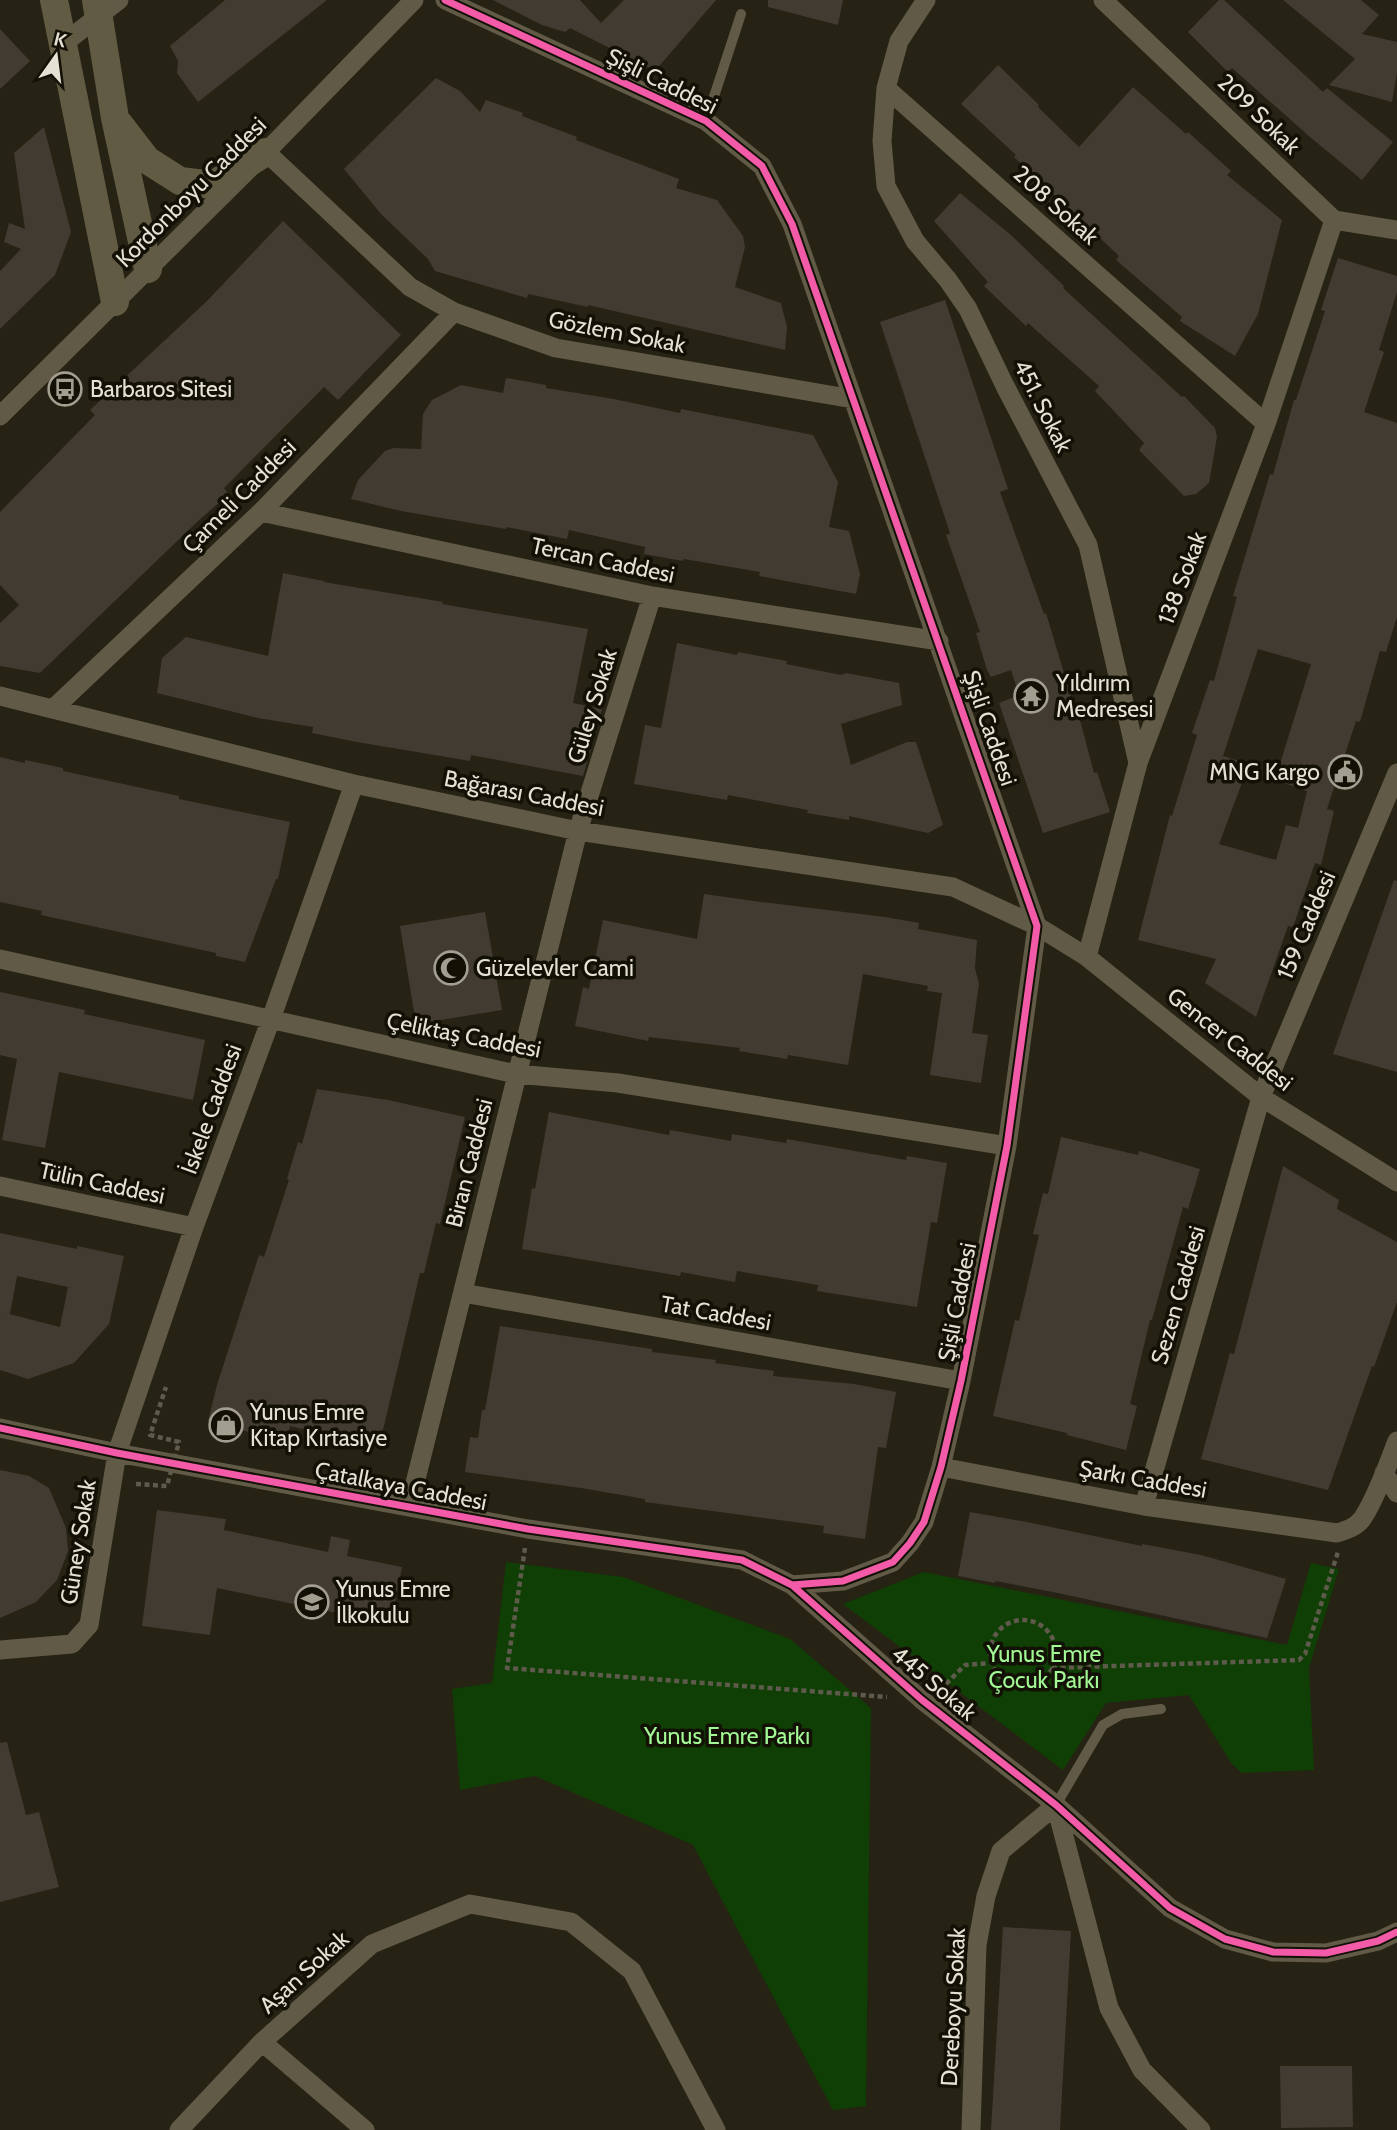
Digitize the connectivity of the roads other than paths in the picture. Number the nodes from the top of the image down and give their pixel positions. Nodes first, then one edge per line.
1 (54, 0) edge
2 (414, 0) edge
3 (445, 0) edge
4 (926, 0) edge
5 (1103, 0) edge
6 (104, 6) edge
7 (741, 14) dead end
8 (63, 44) junction
9 (886, 88) junction
10 (115, 118) junction
11 (706, 121) junction
12 (266, 152) junction
13 (1334, 220) junction
14 (1397, 230) edge
15 (148, 269) junction
16 (115, 302) junction
17 (454, 312) junction
18 (853, 399) junction
19 (0, 416) edge
20 (1266, 425) junction
21 (261, 512) junction
22 (652, 596) junction
23 (939, 641) junction
24 (0, 696) edge
25 (53, 709) junction
26 (1138, 763) junction
27 (1397, 773) edge
28 (354, 784) junction
29 (578, 831) junction
30 (1037, 926) junction
31 (1087, 957) junction
32 (0, 959) edge
33 (271, 1019) junction
34 (516, 1074) junction
35 (1261, 1097) junction
36 (1007, 1146) junction
37 (1397, 1182) edge
38 (0, 1185) edge
39 (194, 1227) junction
40 (463, 1293) junction
41 (961, 1381) junction
42 (0, 1428) edge
43 (1397, 1441) edge
44 (117, 1453) junction
45 (941, 1467) junction
46 (1384, 1474) junction
47 (1397, 1493) edge
48 (1144, 1506) junction
49 (409, 1507) junction
50 (792, 1585) junction
51 (0, 1650) edge
52 (1161, 1709) dead end
53 (1056, 1805) junction
54 (1397, 1932) edge
55 (262, 2042) junction
56 (179, 2130) edge
57 (365, 2130) edge
58 (716, 2130) edge
59 (971, 2130) edge
60 (1201, 2130) edge

1 - 8 main road
2 - 12 street, Kordonboyu Caddesi
3 - 11 street, Şişli Caddesi
4 - 9 street
5 - 13 street, 209 Sokak
6 - 8 street
6 - 10 main road
7 - 11 lane
8 - 16 main road
9 - 20 street, 208 Sokak
9 - 26 street, 451. Sokak
10 - 12 main road
10 - 15 main road
11 - 18 street, Şişli Caddesi
12 - 15 street, Kordonboyu Caddesi
12 - 17 street, Gözlem Sokak
13 - 14 street
13 - 20 street, 138 Sokak
15 - 16 street, Kordonboyu Caddesi
16 - 19 street, Kordonboyu Caddesi
17 - 18 street, Gözlem Sokak
17 - 21 street, Çameli Caddesi
18 - 23 street, Şişli Caddesi
20 - 26 street, 138 Sokak
21 - 22 street, Tercan Caddesi
21 - 25 street, Çameli Caddesi
22 - 23 street, Tercan Caddesi
22 - 29 street, Güley Sokak
23 - 30 street, Şişli Caddesi
24 - 25 street, Bağarası Caddesi
25 - 28 street, Bağarası Caddesi
26 - 31 street, 138 Sokak
27 - 35 street, 159 Caddesi
28 - 29 street, Bağarası Caddesi
28 - 33 street, İskele Caddesi
29 - 30 street, Bağarası Caddesi
29 - 34 street, Biran Caddesi
30 - 31 street, Gencer Caddesi
30 - 36 street, Şişli Caddesi
31 - 35 street, Gencer Caddesi
32 - 33 street, Çeliktaş Caddesi
33 - 34 street, Çeliktaş Caddesi
33 - 39 street, İskele Caddesi
34 - 36 street, Çeliktaş Caddesi
34 - 40 street, Biran Caddesi
35 - 37 street, Gencer Caddesi
35 - 48 street, Sezen Caddesi
36 - 41 street, Şişli Caddesi
38 - 39 street, Tülin Caddesi
39 - 44 street, İskele Caddesi
40 - 41 street, Tat Caddesi
40 - 49 street, Biran Caddesi
41 - 45 street, Şişli Caddesi
42 - 44 street, Çatalkaya Caddesi
43 - 46 street
44 - 49 street, Çatalkaya Caddesi
44 - 51 street, Güney Sokak
45 - 48 street, Şarkı Caddesi
45 - 50 street, Şişli Caddesi
46 - 47 street
46 - 48 street, Şarkı Caddesi
49 - 50 street, Çatalkaya Caddesi
50 - 53 street, 445 Sokak
52 - 53 lane
53 - 54 street
53 - 59 street, Dereboyu Sokak
53 - 60 street
55 - 56 street, Aşan Sokak
55 - 57 street
55 - 58 street, Aşan Sokak

